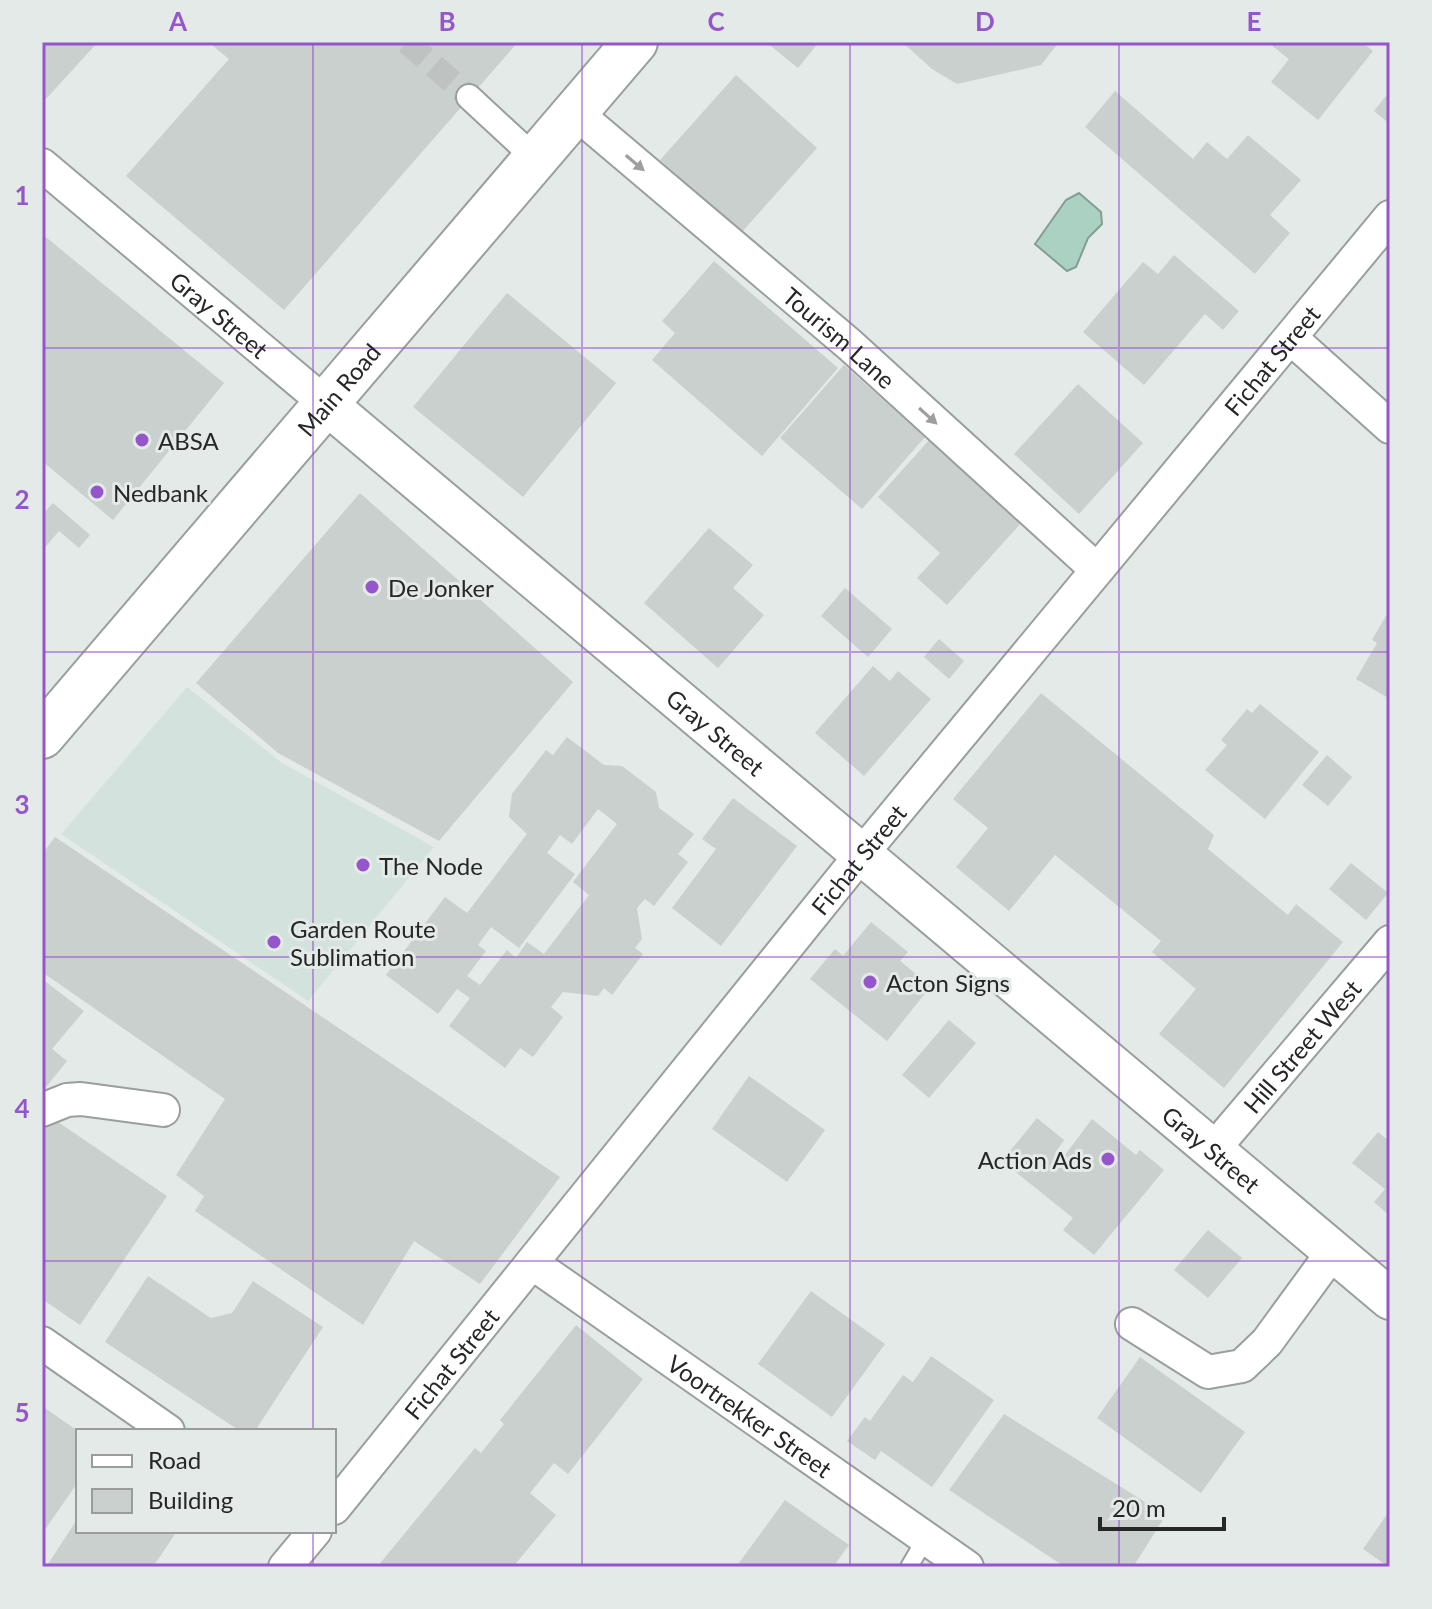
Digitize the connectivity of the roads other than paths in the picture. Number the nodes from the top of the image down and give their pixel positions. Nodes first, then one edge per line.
1 (635, 42) edge
2 (469, 97) tunnel mouth
3 (576, 113) junction
4 (537, 160) junction
5 (42, 165) edge
6 (1390, 217) edge
7 (1292, 339) junction
8 (324, 402) junction
9 (1390, 427) edge
10 (1097, 570) junction
11 (42, 736) edge
12 (860, 856) junction
13 (1390, 942) edge
14 (42, 1110) edge
15 (163, 1110) dead end
16 (1212, 1151) junction
17 (1332, 1253) junction
18 (532, 1263) junction
19 (1390, 1299) edge
20 (1132, 1324) dead end
21 (42, 1343) edge
22 (165, 1429) edge
23 (336, 1506) edge
24 (312, 1533) edge
25 (926, 1538) junction
26 (285, 1567) edge
27 (909, 1567) edge
28 (967, 1567) edge

1 - 3 highway, Main Road
2 - 4 street
3 - 4 highway, Main Road
3 -> 10 street, Tourism Lane
4 - 8 highway, Main Road
5 - 8 street, Gray Street
6 - 7 street, Fichat Street
7 - 9 street
7 - 10 street, Fichat Street
8 - 11 highway, Main Road
8 - 12 street, Gray Street
10 - 12 street, Fichat Street
12 - 16 street, Gray Street
12 - 18 street, Fichat Street
13 - 16 street, Hill Street West
14 - 15 street
16 - 17 street, Gray Street
17 - 19 street, Gray Street
17 - 20 street
18 - 23 street, Fichat Street
18 - 25 street, Voortrekker Street
21 - 22 street
24 - 26 street
25 - 27 lane
25 - 28 street, Voortrekker Street

